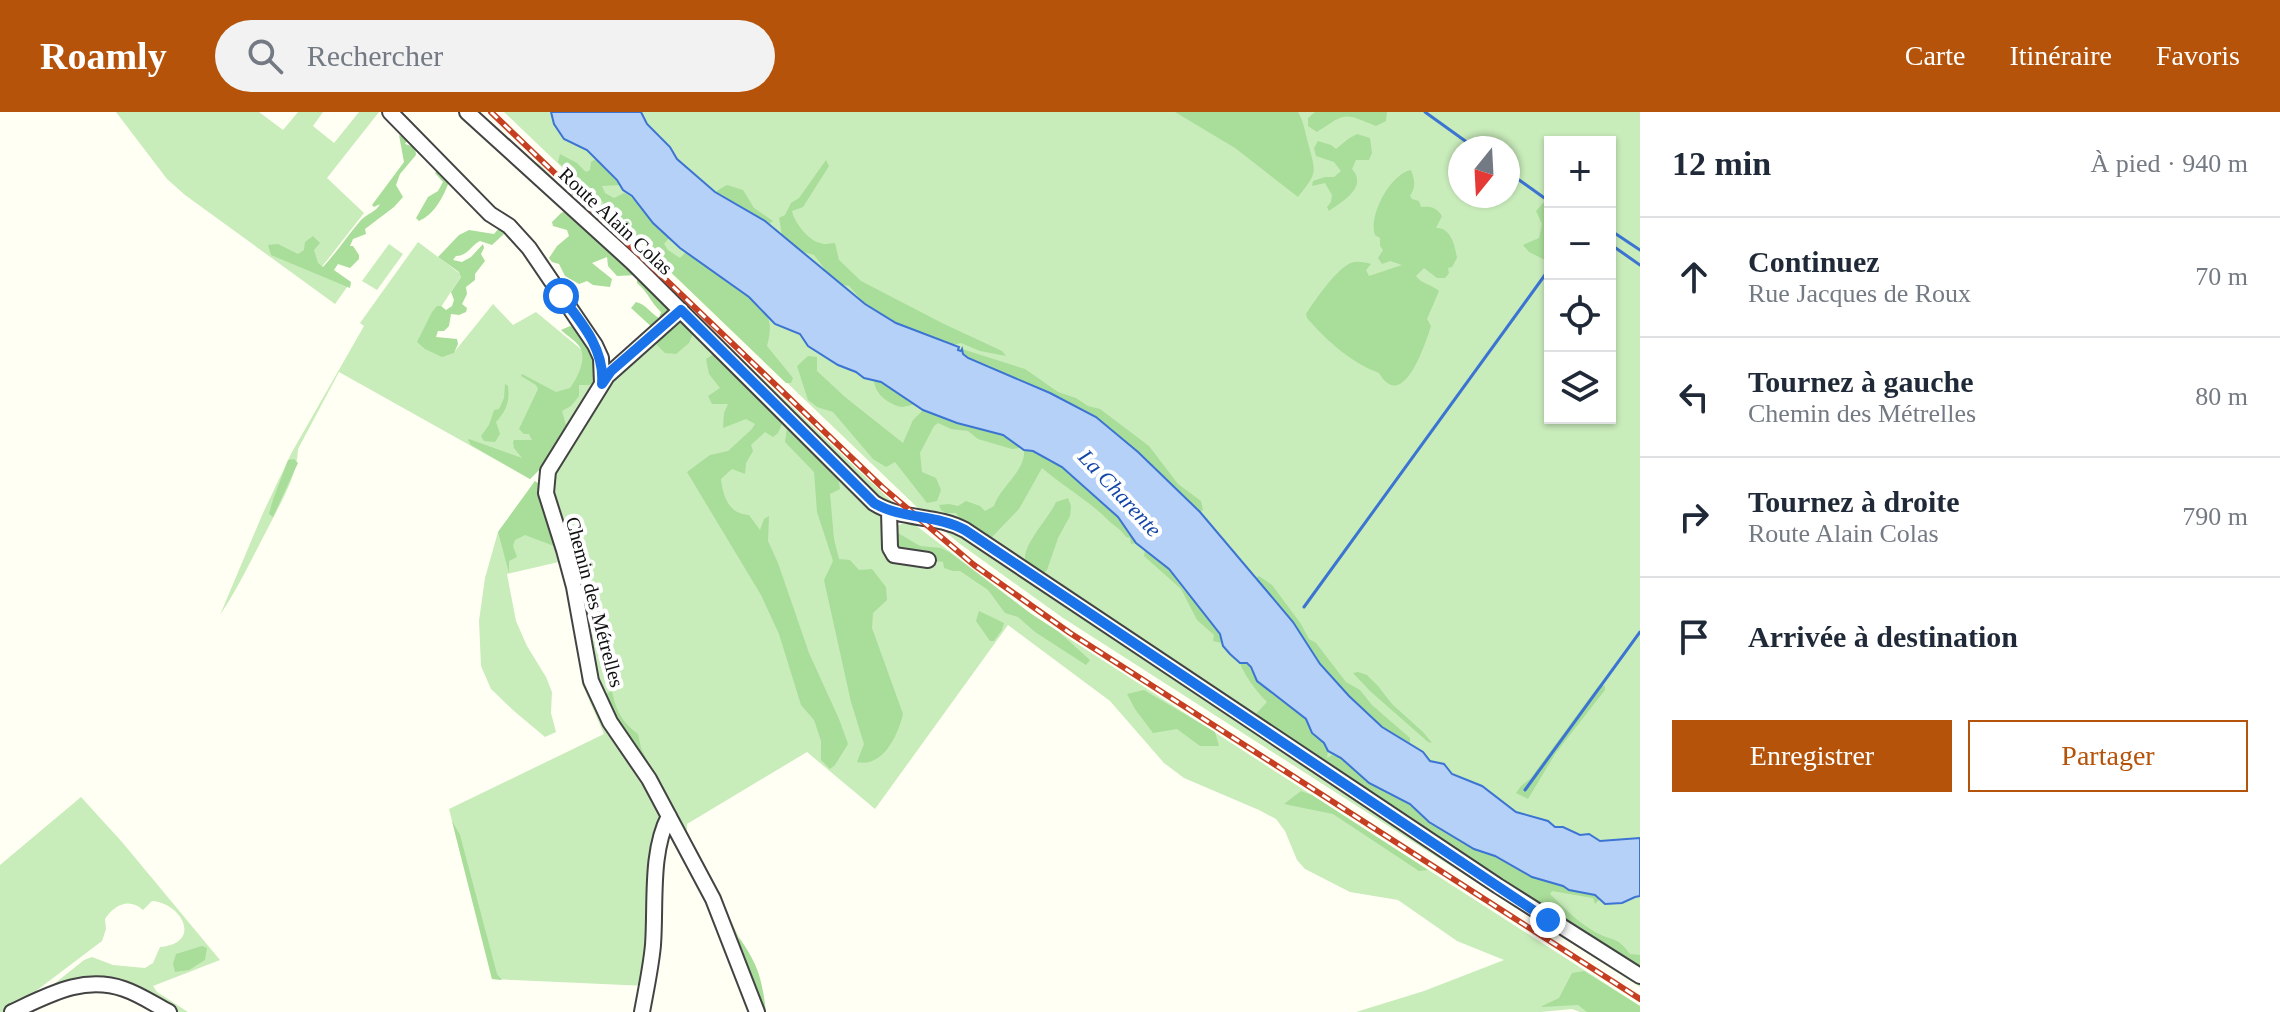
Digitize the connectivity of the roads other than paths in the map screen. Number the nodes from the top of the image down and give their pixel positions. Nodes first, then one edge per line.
1 (390, 112) edge
2 (467, 112) edge
3 (681, 310) junction
4 (602, 384) junction
5 (889, 511) junction
6 (928, 560) dead end
7 (669, 816) junction
8 (1640, 976) edge
9 (12, 1012) edge
10 (169, 1012) edge
11 (642, 1012) edge
12 (757, 1012) edge

1 - 4 street
2 - 3 street, Route Alain Colas
3 - 4 street, Chemin des Métrelles
3 - 5 street, Route Alain Colas
4 - 7 street, Chemin des Métrelles
5 - 6 street
5 - 8 street, Route Alain Colas
7 - 11 street
7 - 12 street, Chemin des Métrelles
9 - 10 street

